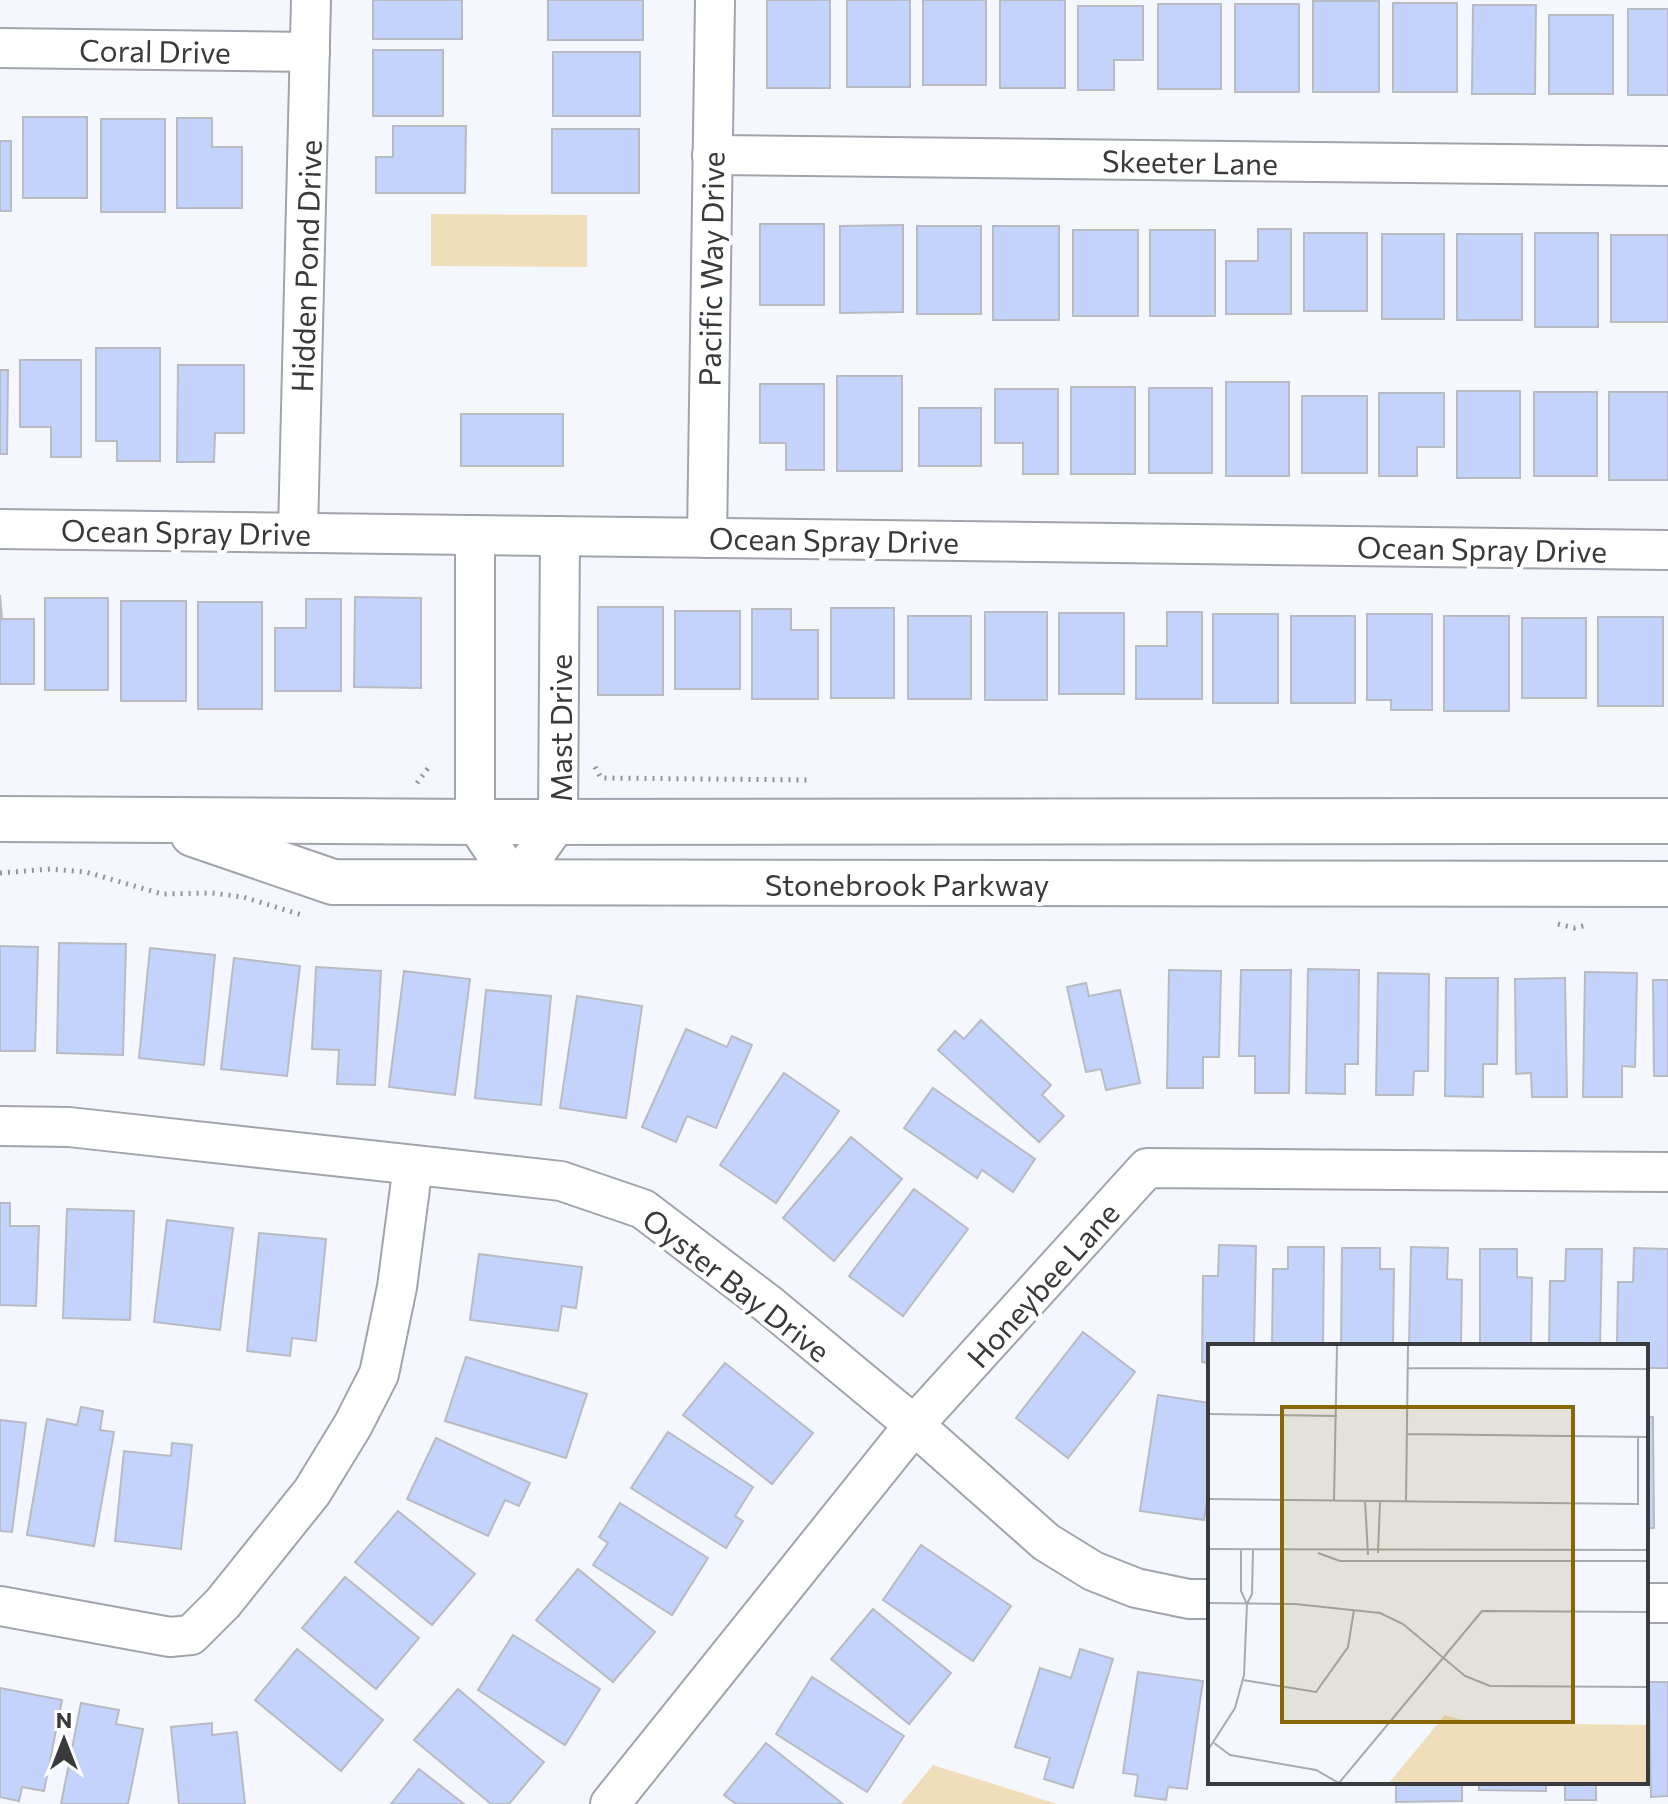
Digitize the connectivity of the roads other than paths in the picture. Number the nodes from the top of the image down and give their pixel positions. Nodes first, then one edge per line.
1 (311, 0) edge
2 (715, 0) edge
3 (0, 48) edge
4 (310, 52) junction
5 (712, 155) junction
6 (1668, 166) edge
7 (0, 529) edge
8 (298, 532) junction
9 (475, 535) junction
10 (560, 536) junction
11 (707, 538) junction
12 (1668, 550) edge
13 (0, 819) edge
14 (156, 821) junction
15 (1668, 821) edge
16 (475, 822) junction
17 (558, 822) junction
18 (515, 882) junction
19 (1668, 884) edge
20 (0, 1126) edge
21 (413, 1165) junction
22 (1668, 1172) edge
23 (914, 1425) junction
24 (1208, 1599) edge
25 (0, 1606) edge
26 (610, 1804) edge

1 - 4 street, Hidden Pond Drive
2 - 5 street, Pacific Way Drive
3 - 4 street, Coral Drive
4 - 8 street, Hidden Pond Drive
5 - 6 street, Skeeter Lane
5 - 11 street, Pacific Way Drive
7 - 8 street, Ocean Spray Drive
8 - 9 street, Ocean Spray Drive
9 - 10 street, Ocean Spray Drive
9 - 16 street
10 - 11 street, Ocean Spray Drive
10 - 17 street, Mast Drive
11 - 12 street, Ocean Spray Drive
13 - 14 street, Stonebrook Parkway
14 - 16 street, Stonebrook Parkway
14 - 18 street, Stonebrook Parkway
15 - 17 street, Stonebrook Parkway
16 - 17 street, Stonebrook Parkway
16 - 18 street
17 - 18 street, Mast Drive
18 - 19 street, Stonebrook Parkway
20 - 21 street, Oyster Bay Drive
21 - 23 street, Oyster Bay Drive
21 - 25 street
22 - 23 street, Honeybee Lane
23 - 24 street, Oyster Bay Drive
23 - 26 street, Honeybee Lane

